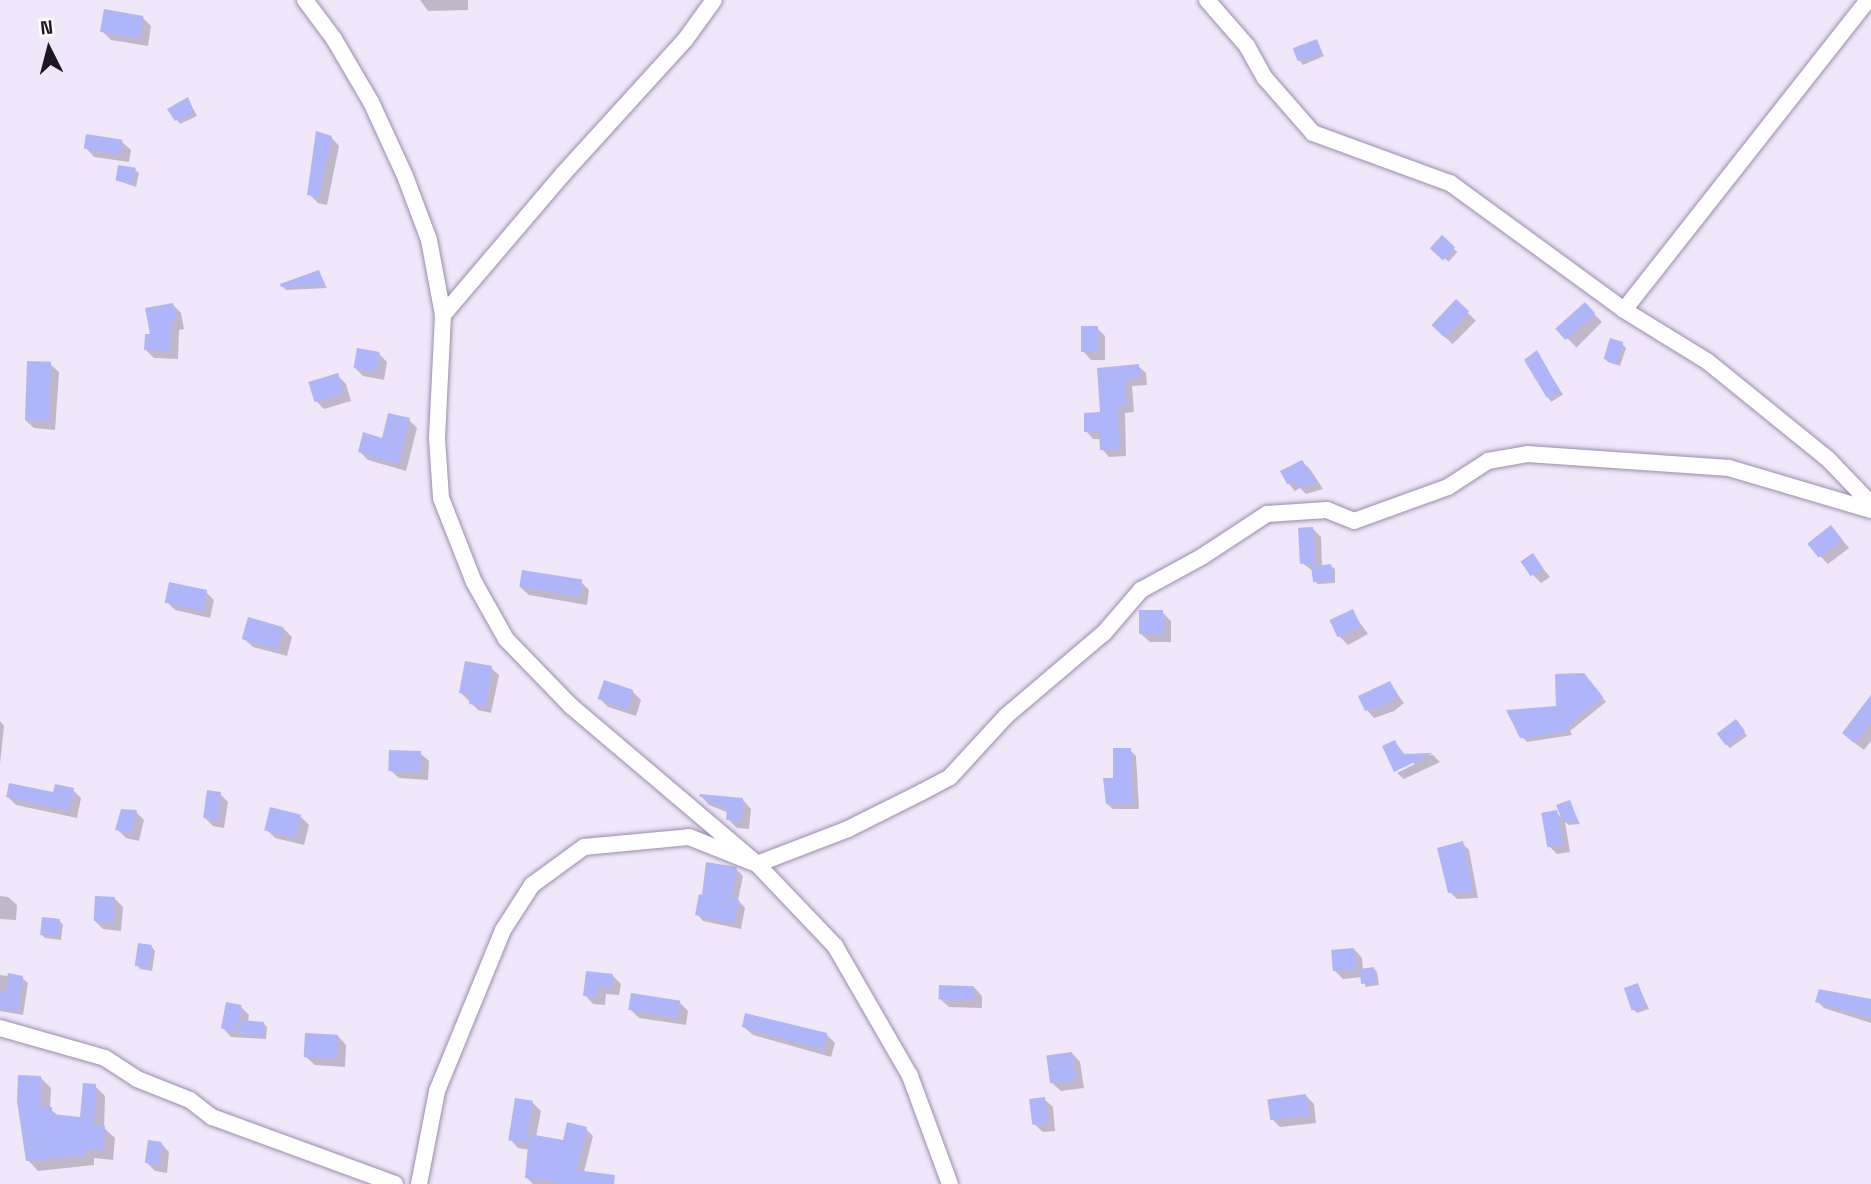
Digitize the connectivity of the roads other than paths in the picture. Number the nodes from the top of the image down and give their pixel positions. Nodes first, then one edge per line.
1 (305, 0) edge
2 (714, 0) edge
3 (1207, 0) edge
4 (1868, 0) edge
5 (1624, 310) junction
6 (443, 316) junction
7 (1871, 504) edge
8 (1871, 510) edge
9 (757, 864) junction
10 (0, 1028) edge
11 (395, 1184) edge
12 (419, 1184) edge
13 (950, 1184) edge

1 - 6 street
2 - 6 street
3 - 5 street
4 - 5 street
5 - 7 street
6 - 9 street
8 - 9 street
9 - 12 street
9 - 13 street
10 - 11 street

